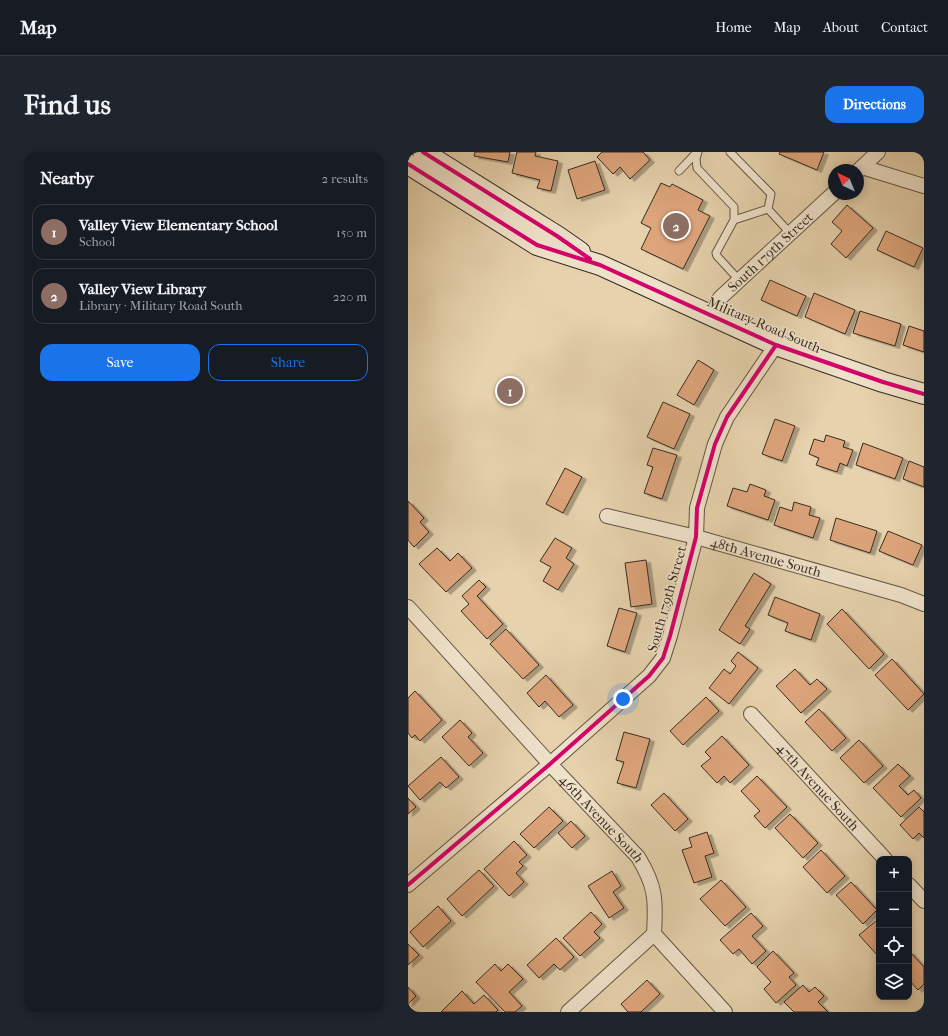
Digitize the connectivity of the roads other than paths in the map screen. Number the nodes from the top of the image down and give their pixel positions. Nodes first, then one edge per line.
1 (697, 152) edge
2 (730, 152) edge
3 (878, 152) edge
4 (414, 158) edge
5 (864, 165) edge
6 (864, 170) edge
7 (679, 171) dead end
8 (924, 186) edge
9 (828, 198) edge
10 (768, 209) junction
11 (734, 220) junction
12 (790, 233) junction
13 (739, 280) junction
14 (710, 314) junction
15 (776, 345) junction
16 (924, 394) edge
17 (607, 516) dead end
18 (696, 537) junction
19 (924, 604) edge
20 (408, 607) edge
21 (751, 714) dead end
22 (550, 764) junction
23 (882, 856) edge
24 (408, 884) edge
25 (912, 888) edge
26 (924, 901) edge
27 (654, 934) junction
28 (568, 1012) edge
29 (725, 1012) edge

1 - 7 lane
1 - 11 lane
2 - 10 lane
3 - 5 street
4 - 14 main road, Military Road South
6 - 8 street
9 - 12 street, South 179th Street
10 - 11 lane
10 - 12 lane
11 - 13 lane
12 - 13 street, South 179th Street
13 - 14 street, South 179th Street
14 - 15 main road, Military Road South
15 - 16 main road, Military Road South
15 - 18 street, South 179th Street
17 - 18 street, 48th Avenue South
18 - 19 street, 48th Avenue South
18 - 22 street, South 179th Street
20 - 22 street, 46th Avenue South
21 - 23 street, 47th Avenue South
22 - 24 street, South 179th Street
22 - 27 street, 46th Avenue South
25 - 26 street
27 - 28 street
27 - 29 street

